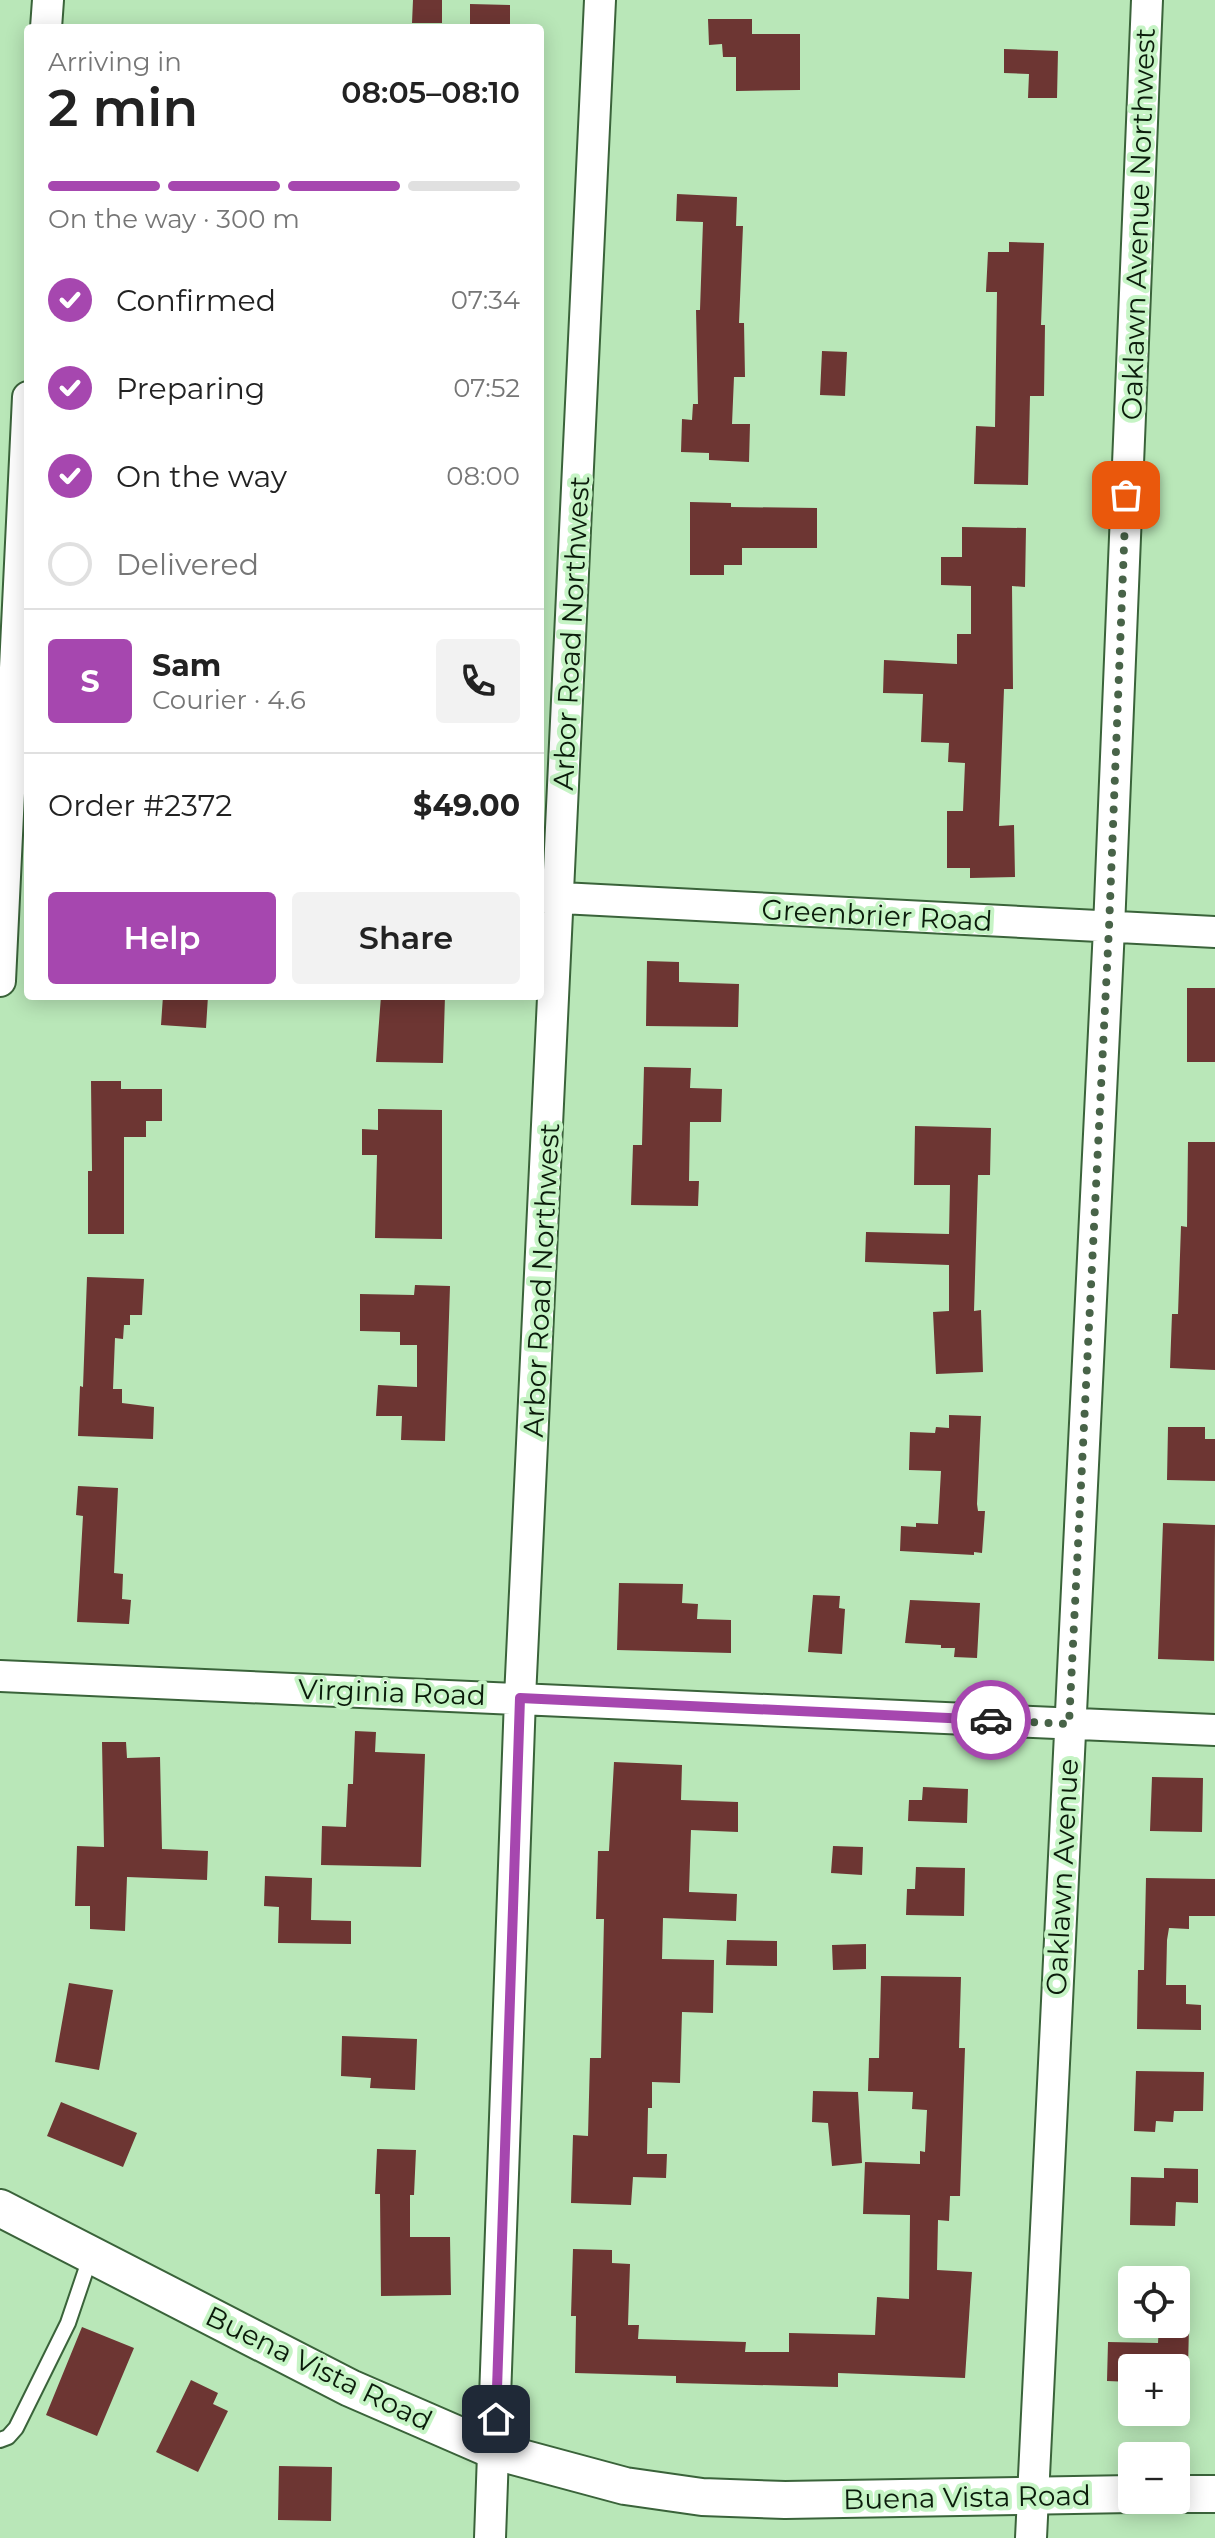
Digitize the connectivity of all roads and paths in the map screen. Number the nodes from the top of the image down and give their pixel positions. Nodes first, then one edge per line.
1 (48, 0) edge
2 (600, 0) edge
3 (1147, 0) edge
4 (46, 24) edge
5 (24, 510) edge
6 (11, 879) edge
7 (550, 898) edge
8 (1109, 928) junction
9 (1215, 932) edge
10 (0, 981) edge
11 (0, 1676) edge
12 (520, 1698) junction
13 (1069, 1724) junction
14 (1215, 1730) edge
15 (0, 2208) edge
16 (91, 2254) junction
17 (0, 2440) edge
18 (495, 2451) junction
19 (1118, 2494) edge
20 (1190, 2494) edge
21 (1215, 2494) edge
22 (1032, 2496) junction
23 (490, 2538) edge
24 (1031, 2538) edge

1 - 4 street
2 - 7 street, Arbor Road Northwest
3 - 8 street, Oaklawn Avenue Northwest
5 - 6 street
6 - 10 street
7 - 8 street, Greenbrier Road
7 - 12 street, Arbor Road Northwest
8 - 9 street, Greenbrier Road
8 - 13 street, Oaklawn Avenue
11 - 12 street, Virginia Road
12 - 13 street, Virginia Road
12 - 18 street, Arbor Road Northwest
13 - 14 street, Virginia Road
13 - 22 street, Oaklawn Avenue
15 - 16 street, Buena Vista Road
16 - 17 lane
16 - 18 street, Buena Vista Road
18 - 22 street, Buena Vista Road
18 - 23 street, Arbor Road Northwest
19 - 22 street, Buena Vista Road
20 - 21 street
22 - 24 street, Oaklawn Avenue

